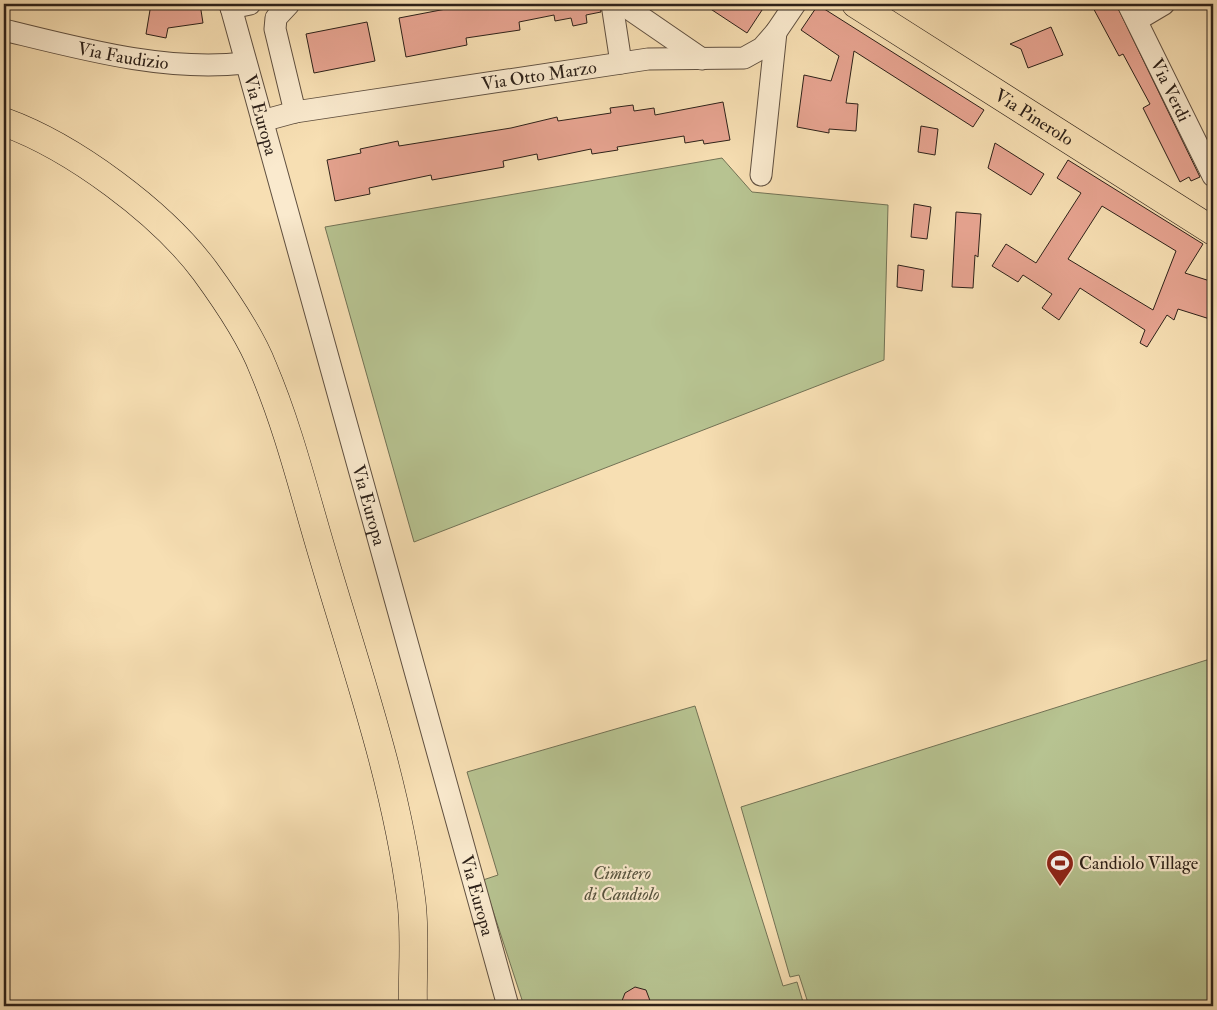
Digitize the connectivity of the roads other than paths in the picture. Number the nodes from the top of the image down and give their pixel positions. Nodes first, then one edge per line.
1 (289, 4) edge
2 (612, 4) edge
3 (622, 4) edge
4 (795, 4) edge
5 (856, 4) edge
6 (1164, 4) edge
7 (237, 5) edge
8 (1132, 12) edge
9 (4, 30) edge
10 (776, 32) junction
11 (702, 59) junction
12 (245, 63) junction
13 (621, 63) junction
14 (295, 112) junction
15 (262, 121) junction
16 (4, 122) edge
17 (1206, 143) edge
18 (761, 175) dead end
19 (1213, 176) edge
20 (1213, 231) edge
21 (413, 1006) edge
22 (508, 1006) edge

1 - 14 street
2 - 13 street
3 - 11 street
4 - 10 street, Via Otto Marzo
5 - 20 main road, Via Pinerolo
6 - 8 street
7 - 12 street, Via Europa
8 - 17 street, Via Verdi
9 - 12 street, Via Faudizio
10 - 11 street, Via Otto Marzo
10 - 18 street
11 - 13 street, Via Otto Marzo
12 - 15 street, Via Europa
13 - 14 street, Via Otto Marzo
14 - 15 street, Via Otto Marzo
15 - 22 street, Via Europa
16 - 21 main road
17 - 19 street, Via Verdi

